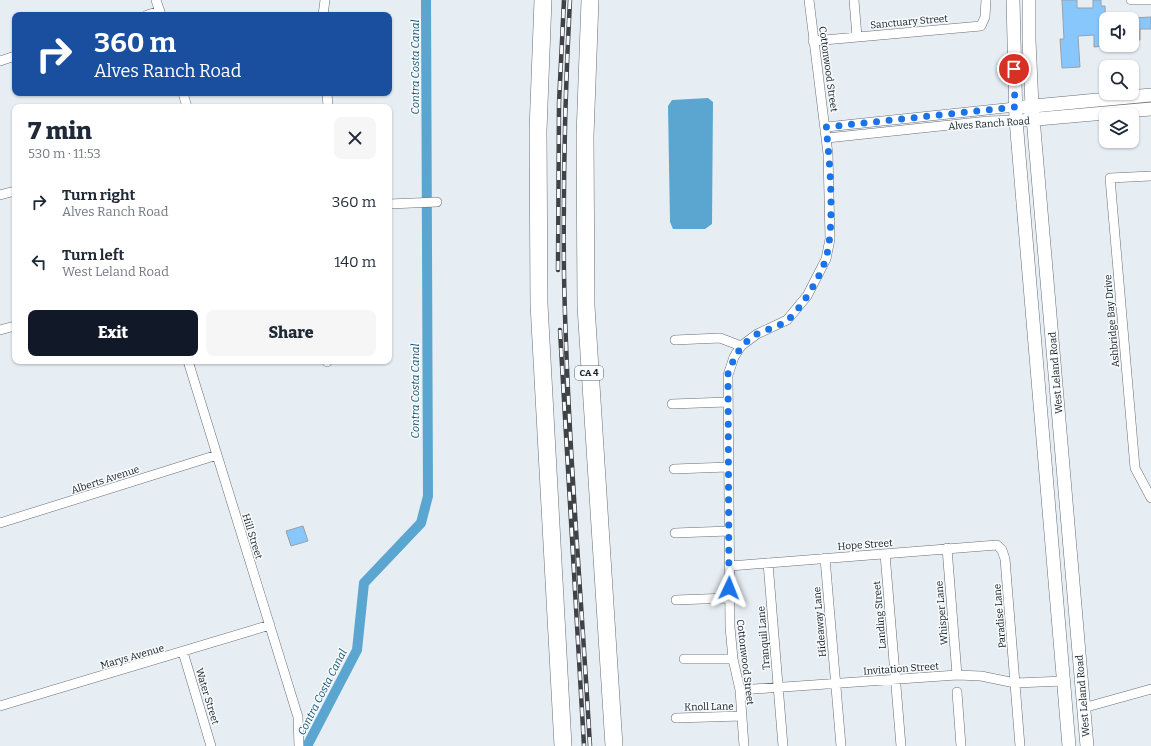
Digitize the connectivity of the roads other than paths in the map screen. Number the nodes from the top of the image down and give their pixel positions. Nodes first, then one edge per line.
1 (156, 0) edge
2 (325, 0) edge
3 (543, 0) edge
4 (590, 0) edge
5 (809, 0) edge
6 (854, 0) edge
7 (986, 0) edge
8 (1013, 0) edge
9 (1029, 0) edge
10 (1130, 0) edge
11 (1151, 0) edge
12 (160, 12) edge
13 (323, 12) edge
14 (857, 37) junction
15 (813, 41) junction
16 (12, 57) edge
17 (0, 61) edge
18 (1151, 95) edge
19 (1032, 106) junction
20 (1015, 107) junction
21 (1151, 109) edge
22 (1016, 120) junction
23 (1033, 120) junction
24 (826, 127) junction
25 (827, 138) junction
26 (1151, 176) edge
27 (12, 191) edge
28 (0, 195) edge
29 (437, 202) dead end
30 (392, 204) edge
31 (12, 327) edge
32 (0, 330) edge
33 (675, 340) dead end
34 (741, 346) junction
35 (189, 364) edge
36 (727, 402) junction
37 (672, 404) dead end
38 (217, 455) junction
39 (728, 467) junction
40 (674, 469) dead end
41 (1151, 498) edge
42 (0, 524) edge
43 (729, 531) junction
44 (675, 533) dead end
45 (947, 548) junction
46 (1000, 548) joint
47 (884, 554) junction
48 (825, 558) junction
49 (768, 563) junction
50 (730, 566) junction
51 (729, 598) junction
52 (676, 600) dead end
53 (1074, 602) junction
54 (270, 625) junction
55 (183, 652) junction
56 (733, 658) junction
57 (684, 660) dead end
58 (957, 675) junction
59 (896, 680) junction
60 (1064, 681) junction
61 (1015, 683) junction
62 (836, 684) junction
63 (778, 688) junction
64 (1151, 689) edge
65 (740, 690) junction
66 (957, 692) dead end
67 (0, 706) edge
68 (1084, 708) junction
69 (742, 716) junction
70 (676, 718) dead end
71 (211, 746) edge
72 (299, 746) edge
73 (563, 746) edge
74 (614, 746) edge
75 (744, 746) edge
76 (783, 746) edge
77 (841, 746) edge
78 (901, 746) edge
79 (961, 746) edge
80 (1020, 746) edge
81 (1069, 746) edge
82 (1079, 746) edge
83 (1087, 746) edge

1 - 12 street
2 - 13 street
3 - 73 highway
4 - 74 highway, CA 4
5 - 15 street, Cottonwood Street
6 - 14 street
7 - 14 street, Sanctuary Street
8 - 20 main road, West Leland Road
9 - 19 main road, West Leland Road
10 - 11 street
14 - 15 street, Sanctuary Street
15 - 24 street, Cottonwood Street
16 - 17 street
18 - 19 main road, Alves Ranch Road
19 - 20 main road, Alves Ranch Road
19 - 23 main road, West Leland Road
20 - 22 main road, West Leland Road
20 - 24 street, Alves Ranch Road
21 - 23 main road, Alves Ranch Road
22 - 23 main road, Alves Ranch Road
22 - 25 street, Alves Ranch Road
22 - 60 main road, West Leland Road
23 - 53 main road, West Leland Road
24 - 25 street, Cottonwood Street
25 - 34 street, Cottonwood Street
26 - 41 street, Ashbridge Bay Drive
27 - 28 street
29 - 30 street
31 - 32 street
33 - 34 street
34 - 36 street, Cottonwood Street
35 - 38 street, Hill Street
36 - 37 street
36 - 39 street, Cottonwood Street
38 - 42 street, Alberts Avenue
38 - 54 street, Hill Street
39 - 40 street
39 - 43 street, Cottonwood Street
43 - 44 street
43 - 50 street, Cottonwood Street
45 - 46 street, Hope Street
45 - 47 street, Hope Street
45 - 58 street, Whisper Lane
46 - 61 street, Paradise Lane
47 - 48 street, Hope Street
47 - 59 street, Landing Street
48 - 49 street, Hope Street
48 - 62 street, Hideaway Lane
49 - 50 street, Hope Street
49 - 63 street, Tranquil Lane
50 - 51 street, Cottonwood Street
51 - 52 street
51 - 56 street, Cottonwood Street
53 - 60 main road
53 - 68 main road, West Leland Road
54 - 55 street, Marys Avenue
54 - 72 street, Hill Street
55 - 67 street, Marys Avenue
55 - 71 street, Water Street
56 - 57 street
56 - 65 street, Cottonwood Street
58 - 59 street, Invitation Street
58 - 61 street, Invitation Street
59 - 62 street, Invitation Street
59 - 78 street, Landing Street
60 - 61 street, Invitation Street
60 - 81 main road, West Leland Road
60 - 82 main road
61 - 80 street, Paradise Lane
62 - 63 street, Invitation Street
62 - 77 street, Hideaway Lane
63 - 65 street, Invitation Street
63 - 76 street, Tranquil Lane
64 - 68 street
65 - 69 street, Cottonwood Street
66 - 79 street
68 - 83 main road, West Leland Road
69 - 70 street, Knoll Lane
69 - 75 street, Cottonwood Street

